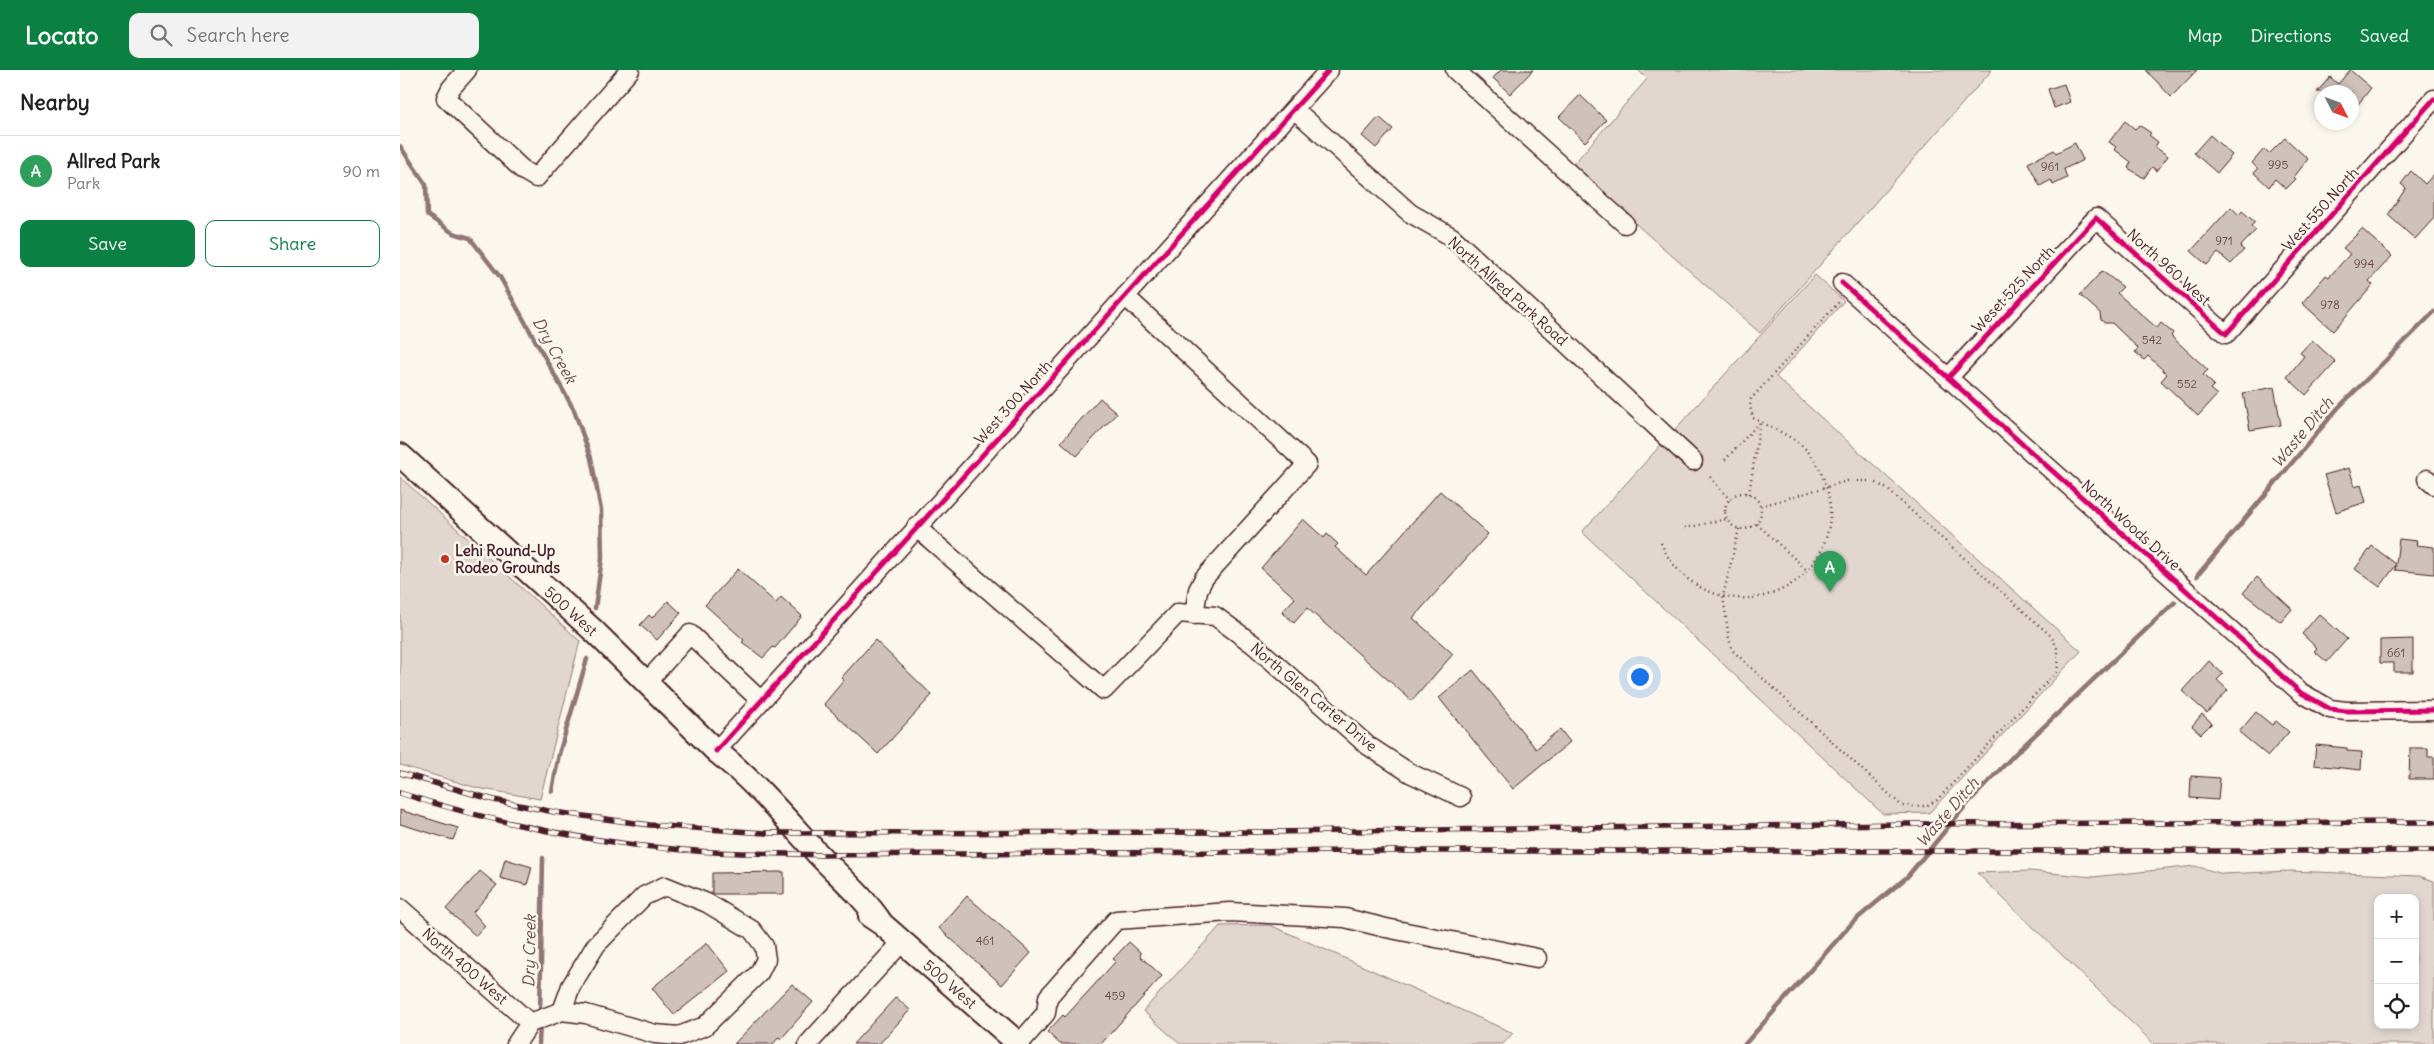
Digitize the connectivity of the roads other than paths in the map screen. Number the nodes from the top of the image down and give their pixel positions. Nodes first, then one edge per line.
1 (467, 70) edge
2 (630, 70) edge
3 (1329, 70) edge
4 (1455, 70) edge
5 (2434, 99) edge
6 (1294, 109) junction
7 (2096, 218) joint
8 (1625, 224) dead end
9 (1842, 291) road end
10 (1125, 296) junction
11 (2226, 334) joint
12 (1948, 378) junction
13 (400, 455) edge
14 (1693, 462) dead end
15 (916, 527) junction
16 (1194, 615) junction
17 (646, 683) junction
18 (761, 701) junction
19 (2434, 710) edge
20 (716, 751) junction
21 (1461, 797) dead end
22 (400, 908) edge
23 (902, 942) junction
24 (1537, 958) dead end
25 (562, 1011) junction
26 (530, 1023) junction
27 (516, 1044) edge
28 (808, 1044) edge
29 (1019, 1044) edge

1 - 2 street
3 - 6 street, West 300 North
4 - 8 street
5 - 11 street, West 550 North
6 - 10 street, West 300 North
6 - 14 street, North Allred Park Road
7 - 11 street, North 960 West
7 - 12 street, Weset 525 North
9 - 12 street, North Woods Drive
10 - 15 street, West 300 North
10 - 16 street
12 - 19 street, North Woods Drive
13 - 17 main road, 500 West
15 - 16 street, North Glen Carter Drive
15 - 18 street, West 300 North
16 - 21 street, North Glen Carter Drive
17 - 18 street
17 - 20 main road, 500 West
18 - 20 street, West 300 North
20 - 23 main road, 500 West
22 - 26 street, North 400 West
23 - 28 street
23 - 29 main road, 500 West
24 - 29 street
25 - 25 street
25 - 26 street
26 - 27 street

